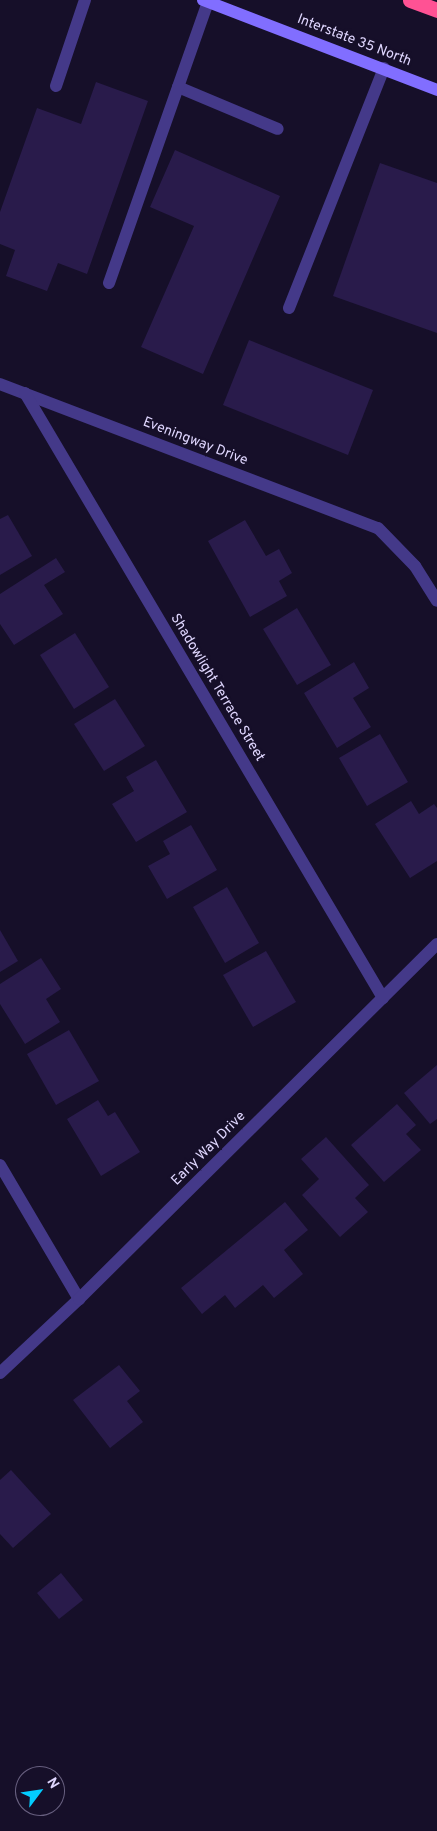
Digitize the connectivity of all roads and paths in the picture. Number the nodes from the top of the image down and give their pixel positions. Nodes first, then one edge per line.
1 (85, 0) edge
2 (410, 0) edge
3 (206, 1) edge
4 (437, 10) edge
5 (384, 68) junction
6 (56, 86) dead end
7 (178, 87) junction
8 (437, 90) edge
9 (278, 129) dead end
10 (109, 283) dead end
11 (289, 308) dead end
12 (0, 384) edge
13 (25, 393) junction
14 (437, 601) edge
15 (437, 944) edge
16 (383, 998) junction
17 (0, 1166) edge
18 (79, 1299) junction
19 (0, 1372) edge

1 - 6 street
2 - 4 highway
3 - 5 main road, Interstate 35 North
3 - 7 street
5 - 8 main road, Interstate 35 North
5 - 11 street
7 - 9 street
7 - 10 street
12 - 13 street, Eveningway Drive
13 - 14 street, Eveningway Drive
13 - 16 street, Shadowlight Terrace Street
15 - 16 street, Early Way Drive
16 - 18 street, Early Way Drive
17 - 18 street
18 - 19 street, Early Way Drive

